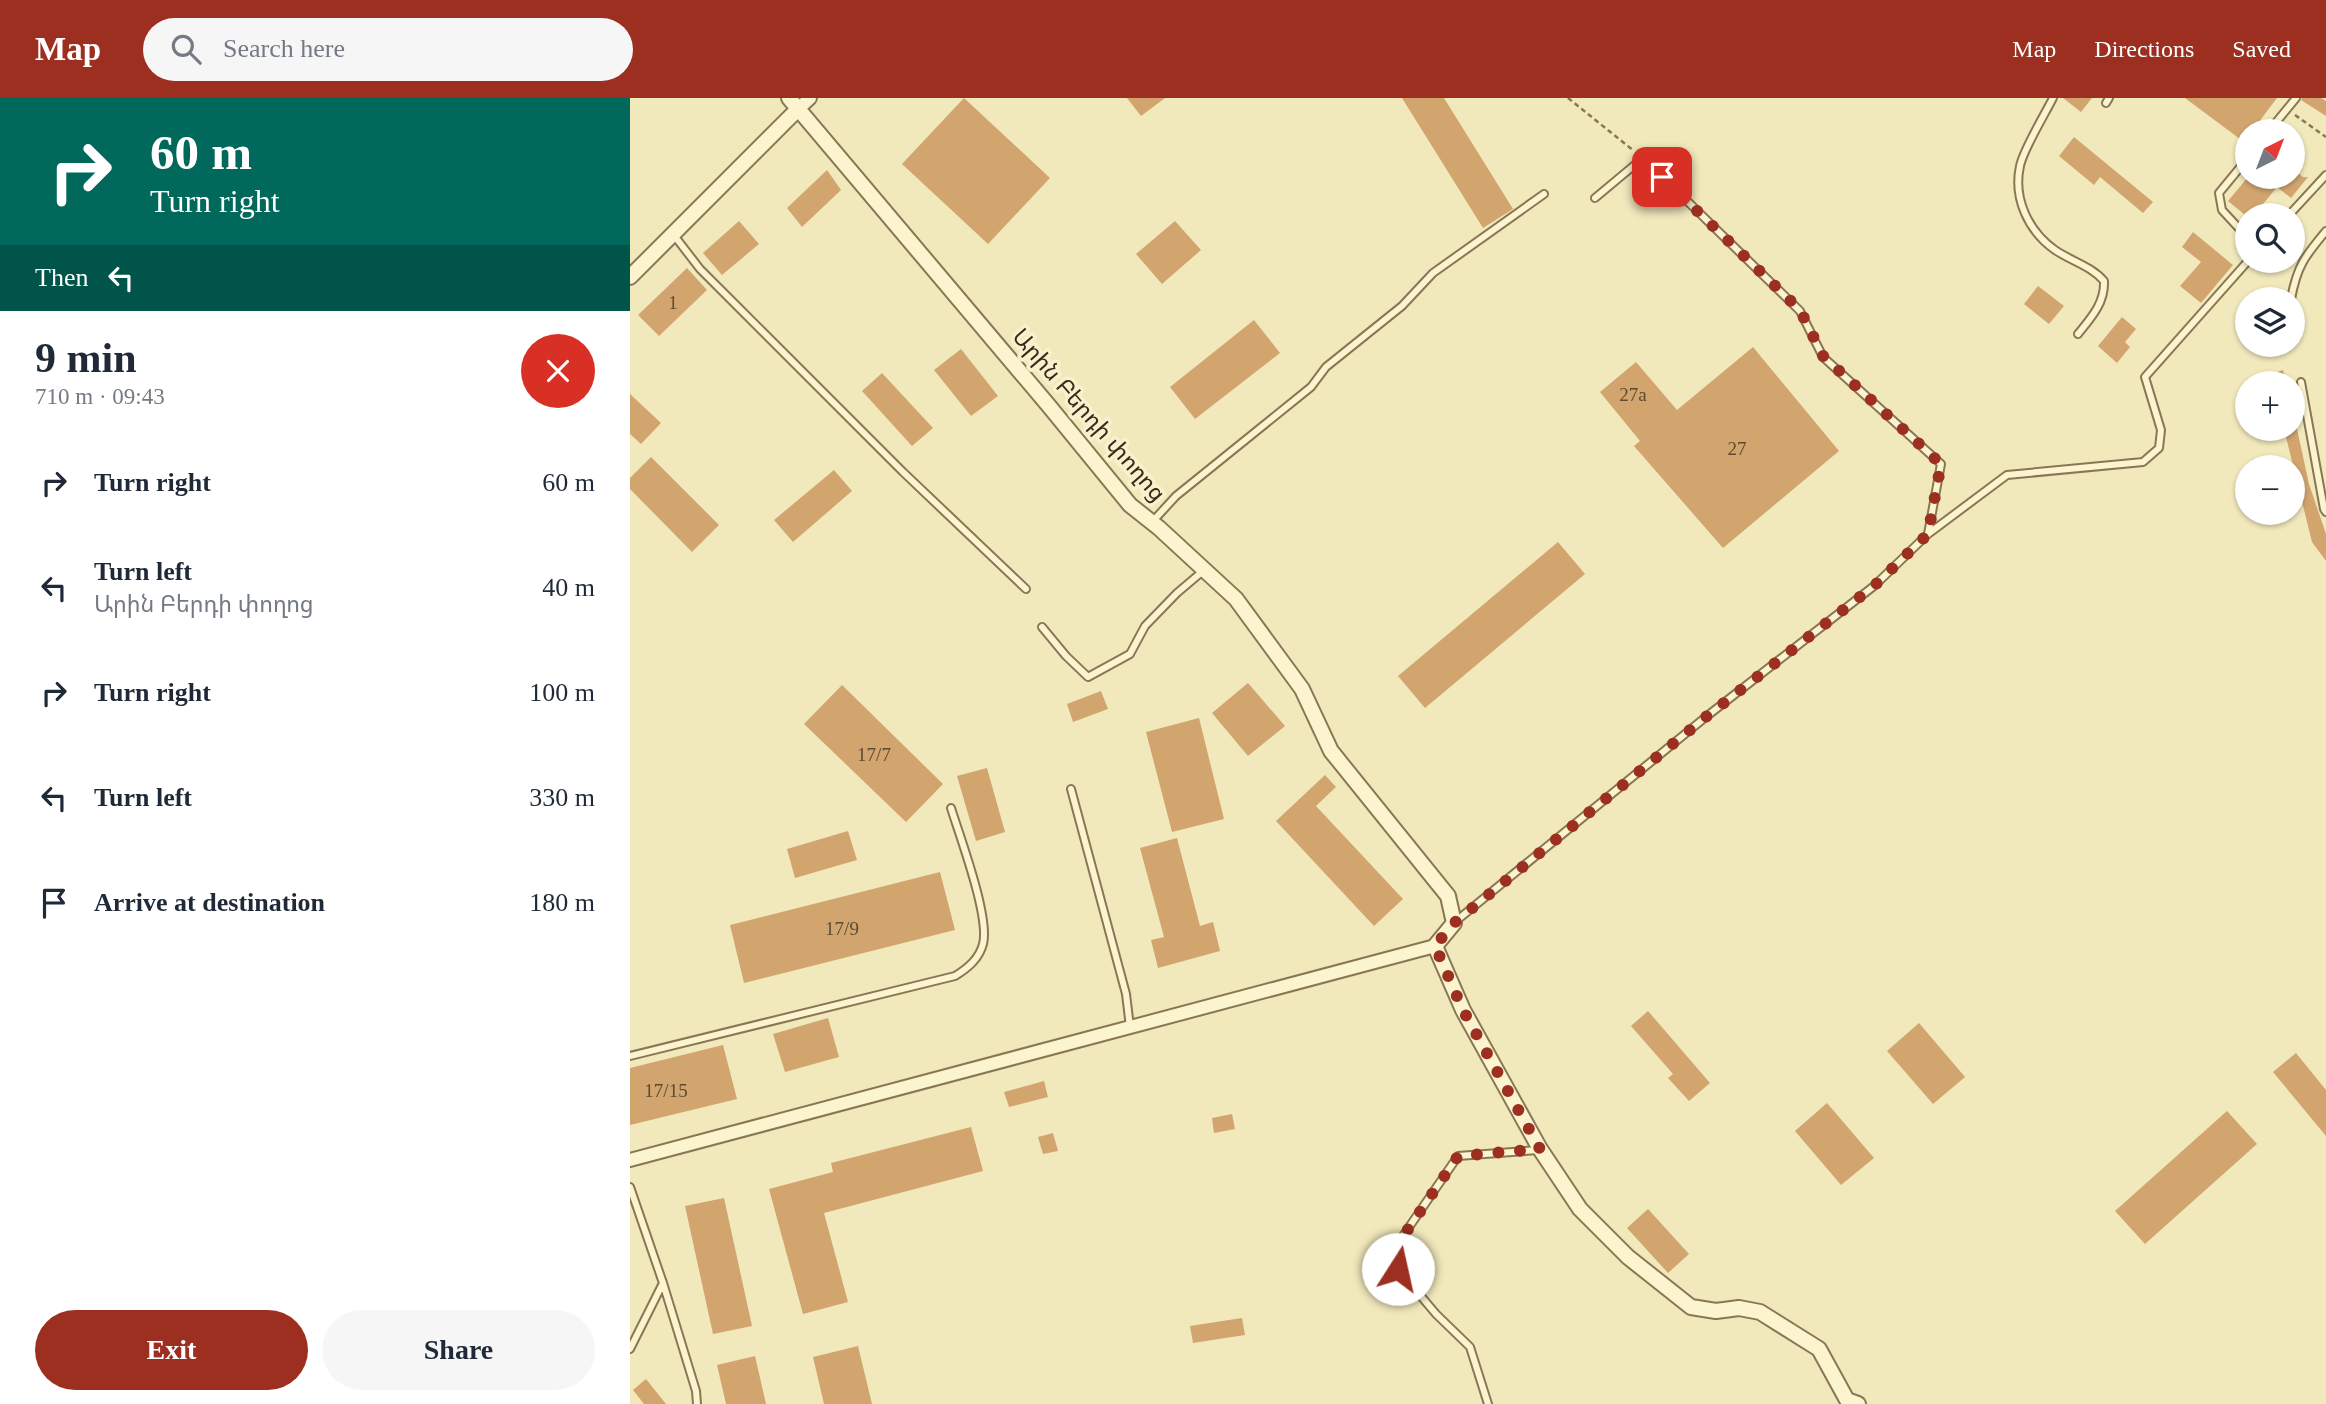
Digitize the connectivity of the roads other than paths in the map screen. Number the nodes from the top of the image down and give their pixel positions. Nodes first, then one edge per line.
1 (810, 98) edge
2 (2053, 98) edge
3 (2296, 98) edge
4 (794, 104) edge
5 (2279, 119) edge
6 (2235, 174) edge
7 (2326, 175) edge
8 (1544, 194) dead end
9 (1595, 198) dead end
10 (2300, 203) edge
11 (2235, 226) edge
12 (2326, 231) edge
13 (673, 234) junction
14 (2237, 273) edge
15 (630, 277) edge
16 (2293, 287) edge
17 (2078, 334) dead end
18 (2305, 406) edge
19 (2326, 512) edge
20 (1151, 522) junction
21 (1928, 534) junction
22 (1204, 569) junction
23 (1026, 589) dead end
24 (1042, 627) dead end
25 (1071, 789) dead end
26 (951, 807) dead end
27 (1454, 923) junction
28 (1435, 946) junction
29 (1130, 1027) junction
30 (630, 1056) edge
31 (1540, 1149) junction
32 (630, 1160) edge
33 (630, 1187) edge
34 (663, 1283) junction
35 (630, 1349) edge
36 (697, 1404) edge
37 (1488, 1404) edge
38 (1858, 1404) edge

1 - 4 street
2 - 17 lane
3 - 5 lane
4 - 13 street
4 - 20 street, Արին Բերդի փողոց
6 - 11 lane
7 - 10 lane
8 - 20 lane
9 - 21 lane
12 - 16 lane
13 - 15 street
13 - 23 lane
14 - 21 lane
18 - 19 lane
20 - 22 street, Արին Բերդի փողոց
21 - 27 lane
22 - 24 lane
22 - 27 street, Արին Բերդի փողոց
25 - 29 lane
26 - 30 lane
27 - 28 street
28 - 29 street
28 - 31 street
29 - 32 street
31 - 37 lane
31 - 38 street
33 - 34 lane
34 - 35 lane
34 - 36 lane

